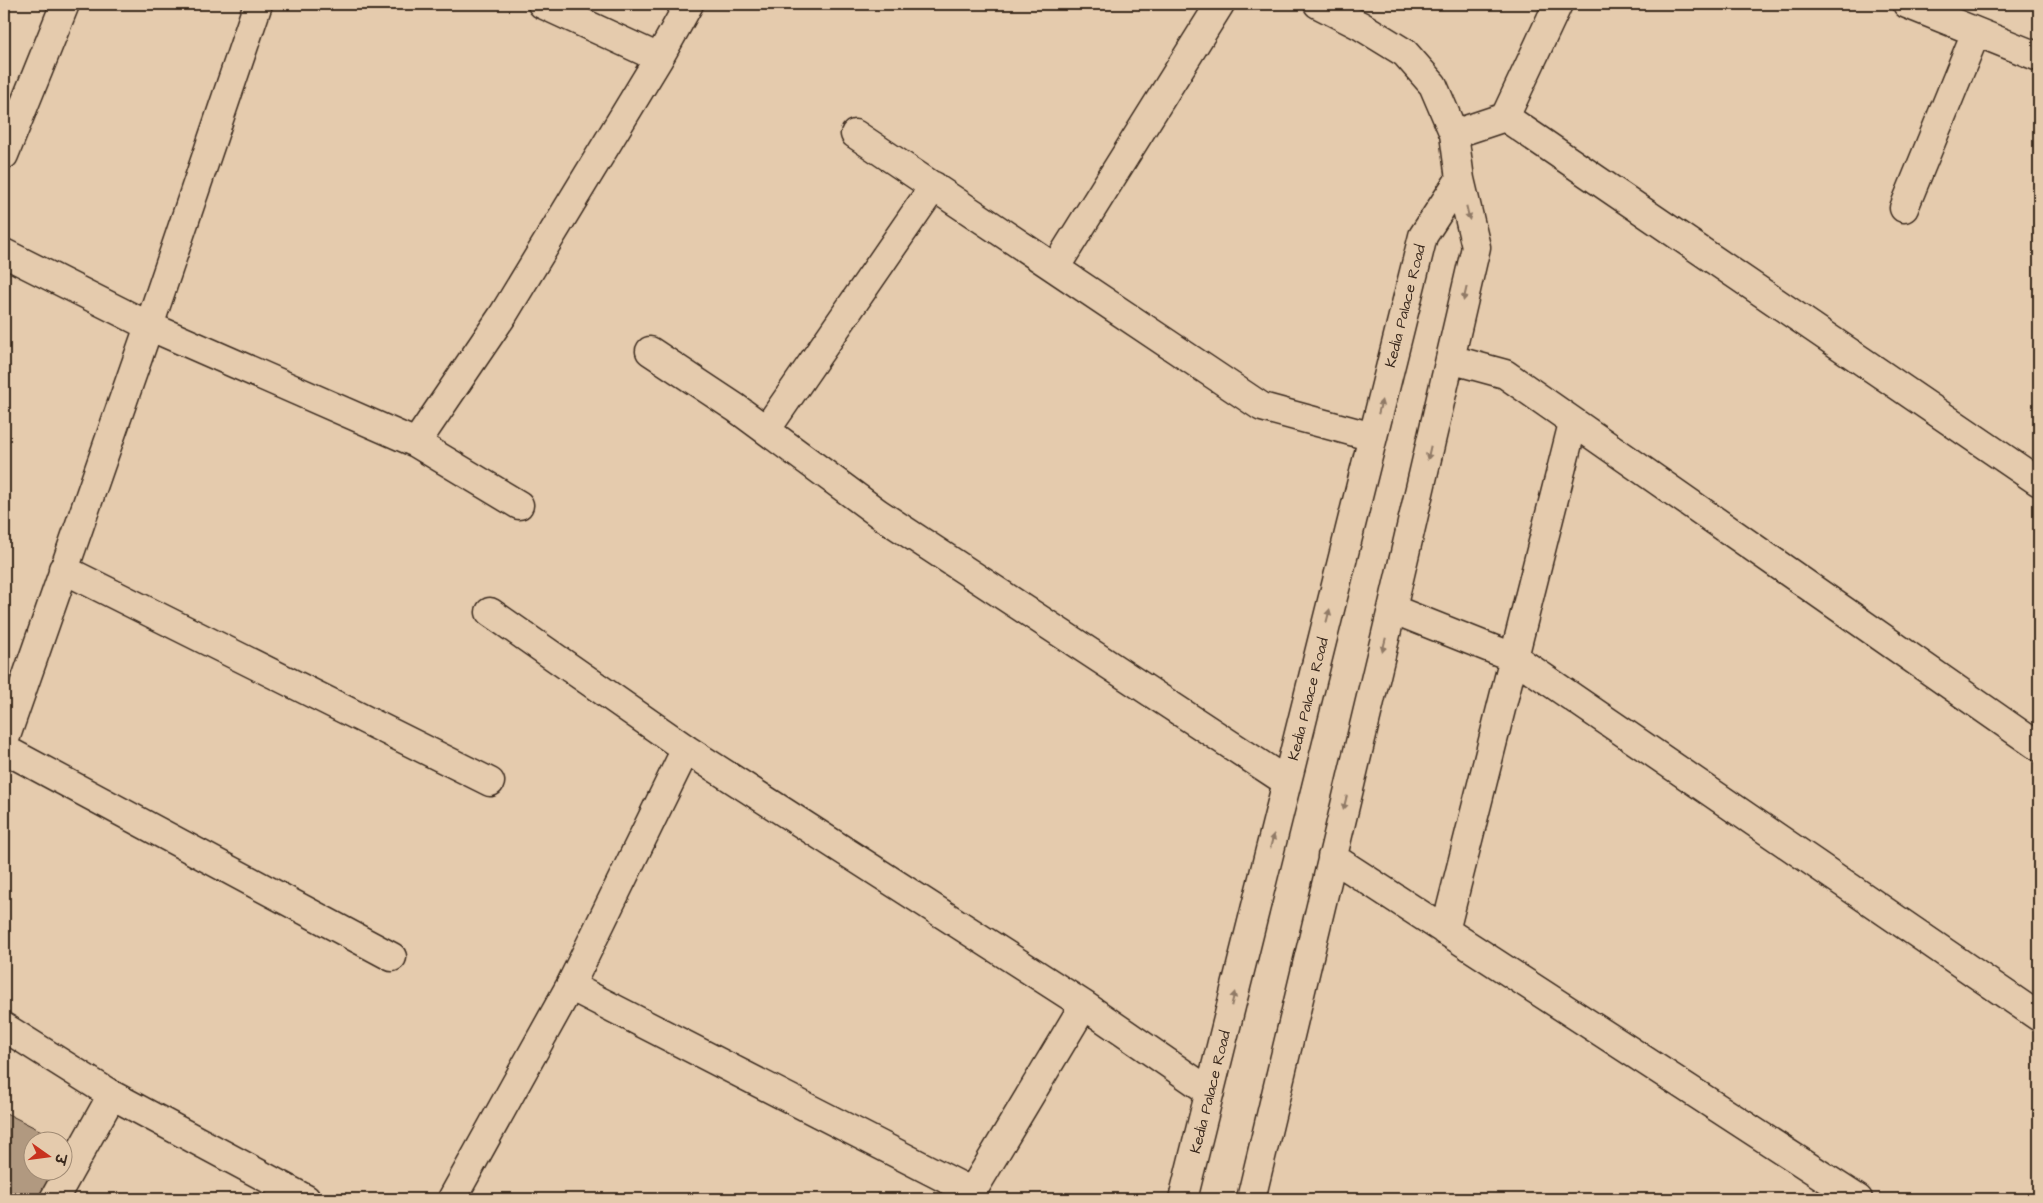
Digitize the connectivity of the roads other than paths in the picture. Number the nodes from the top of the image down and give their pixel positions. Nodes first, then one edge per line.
1 (65, 4) edge
2 (258, 4) edge
3 (542, 4) edge
4 (689, 4) edge
5 (1220, 4) edge
6 (1318, 4) edge
7 (1558, 4) edge
8 (1907, 4) edge
9 (1976, 32) junction
10 (659, 58) junction
11 (2039, 58) edge
12 (1505, 117) junction
13 (855, 134) dead end
14 (1454, 134) junction
15 (4, 155) edge
16 (1460, 179) junction
17 (934, 186) junction
18 (1904, 208) dead end
19 (4, 254) edge
20 (1055, 268) junction
21 (149, 326) junction
22 (650, 351) dead end
23 (1450, 358) junction
24 (1573, 423) junction
25 (766, 430) junction
26 (1373, 437) junction
27 (416, 443) junction
28 (2039, 482) edge
29 (519, 505) dead end
30 (63, 569) junction
31 (1392, 610) junction
32 (490, 612) dead end
33 (1515, 658) junction
34 (4, 742) edge
35 (2039, 747) edge
36 (4, 749) edge
37 (686, 749) junction
38 (490, 782) dead end
39 (1287, 782) junction
40 (1332, 857) junction
41 (1446, 931) junction
42 (392, 957) dead end
43 (570, 986) junction
44 (1084, 1005) junction
45 (2039, 1017) edge
46 (4, 1027) edge
47 (1210, 1092) junction
48 (112, 1095) junction
49 (54, 1199) edge
50 (306, 1199) edge
51 (452, 1199) edge
52 (1183, 1199) edge
53 (1250, 1199) edge
54 (1858, 1199) edge

1 - 15 street
2 - 21 street
3 - 10 street
4 - 10 street
5 - 20 street
6 - 14 street
7 - 12 street
8 - 9 street
9 - 11 street
9 - 18 street
10 - 27 street
12 - 14 street
12 - 28 street
13 - 17 street
14 - 16 street
16 -> 23 street
26 -> 16 street, Kedia Palace Road
17 - 20 street
17 - 25 street
19 - 21 street
20 - 26 street
21 - 27 street
21 - 30 street
22 - 25 street
23 - 24 street
23 -> 31 street
24 - 33 street
24 - 35 street
25 - 39 street
39 -> 26 street, Kedia Palace Road
27 - 29 street
30 - 34 street
30 - 38 street
31 - 33 street
31 -> 40 street
32 - 37 street
33 - 41 street
33 - 45 street
36 - 42 street
37 - 43 street
37 - 44 street
47 -> 39 street, Kedia Palace Road
40 - 41 street
40 - 53 street
41 - 54 street
43 - 44 street
43 - 51 street
44 - 47 street
46 - 48 street
47 - 52 street, Kedia Palace Road
48 - 49 street
48 - 50 street

